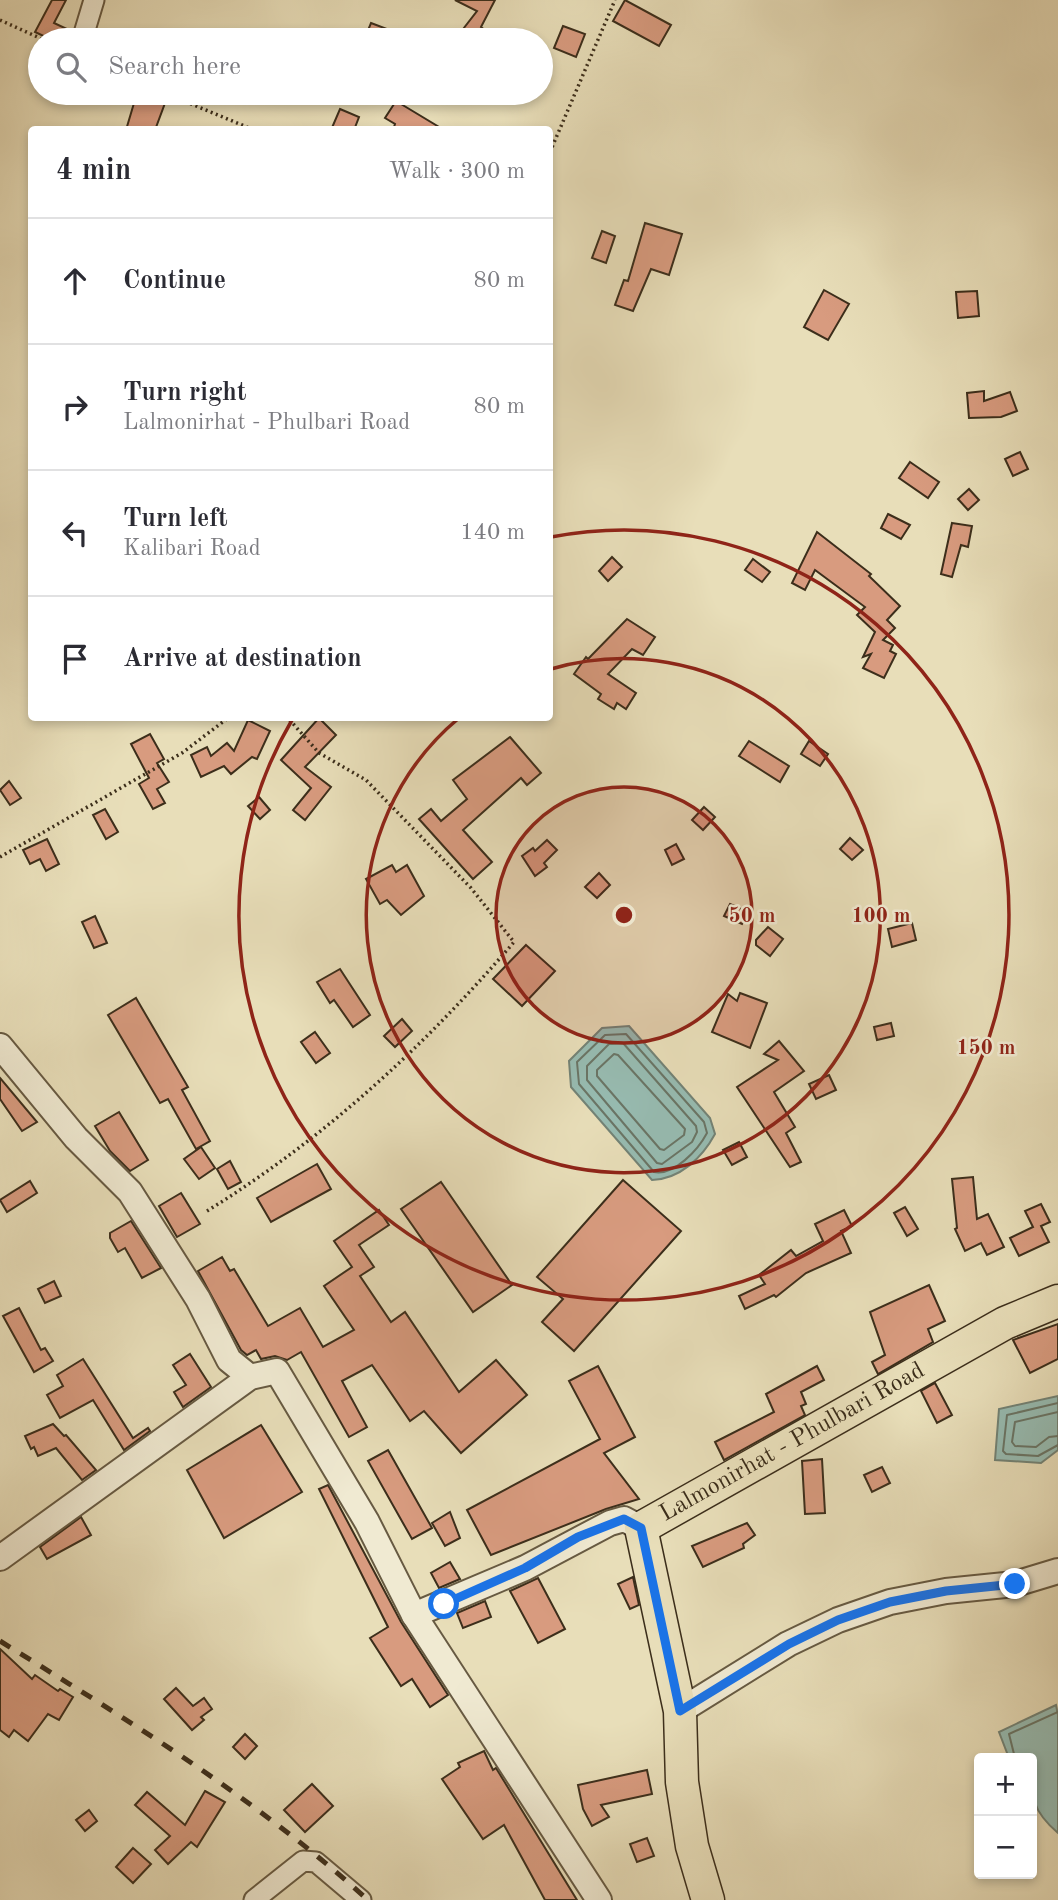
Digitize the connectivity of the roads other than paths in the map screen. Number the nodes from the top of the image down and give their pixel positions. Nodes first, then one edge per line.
1 (94, 0) edge
2 (86, 28) edge
3 (0, 1046) edge
4 (1058, 1301) edge
5 (250, 1377) junction
6 (641, 1528) junction
7 (0, 1558) edge
8 (1058, 1571) edge
9 (414, 1615) junction
10 (680, 1711) junction
11 (254, 1900) edge
12 (360, 1900) edge
13 (599, 1900) edge
14 (708, 1900) edge

1 - 2 street
3 - 5 street
4 - 6 main road, Lalmonirhat - Phulbari Road
5 - 7 street
5 - 9 street
6 - 9 street
6 - 10 main road, Lalmonirhat - Phulbari Road
8 - 10 street
9 - 13 street
10 - 14 main road, Lalmonirhat - Phulbari Road
11 - 12 street

